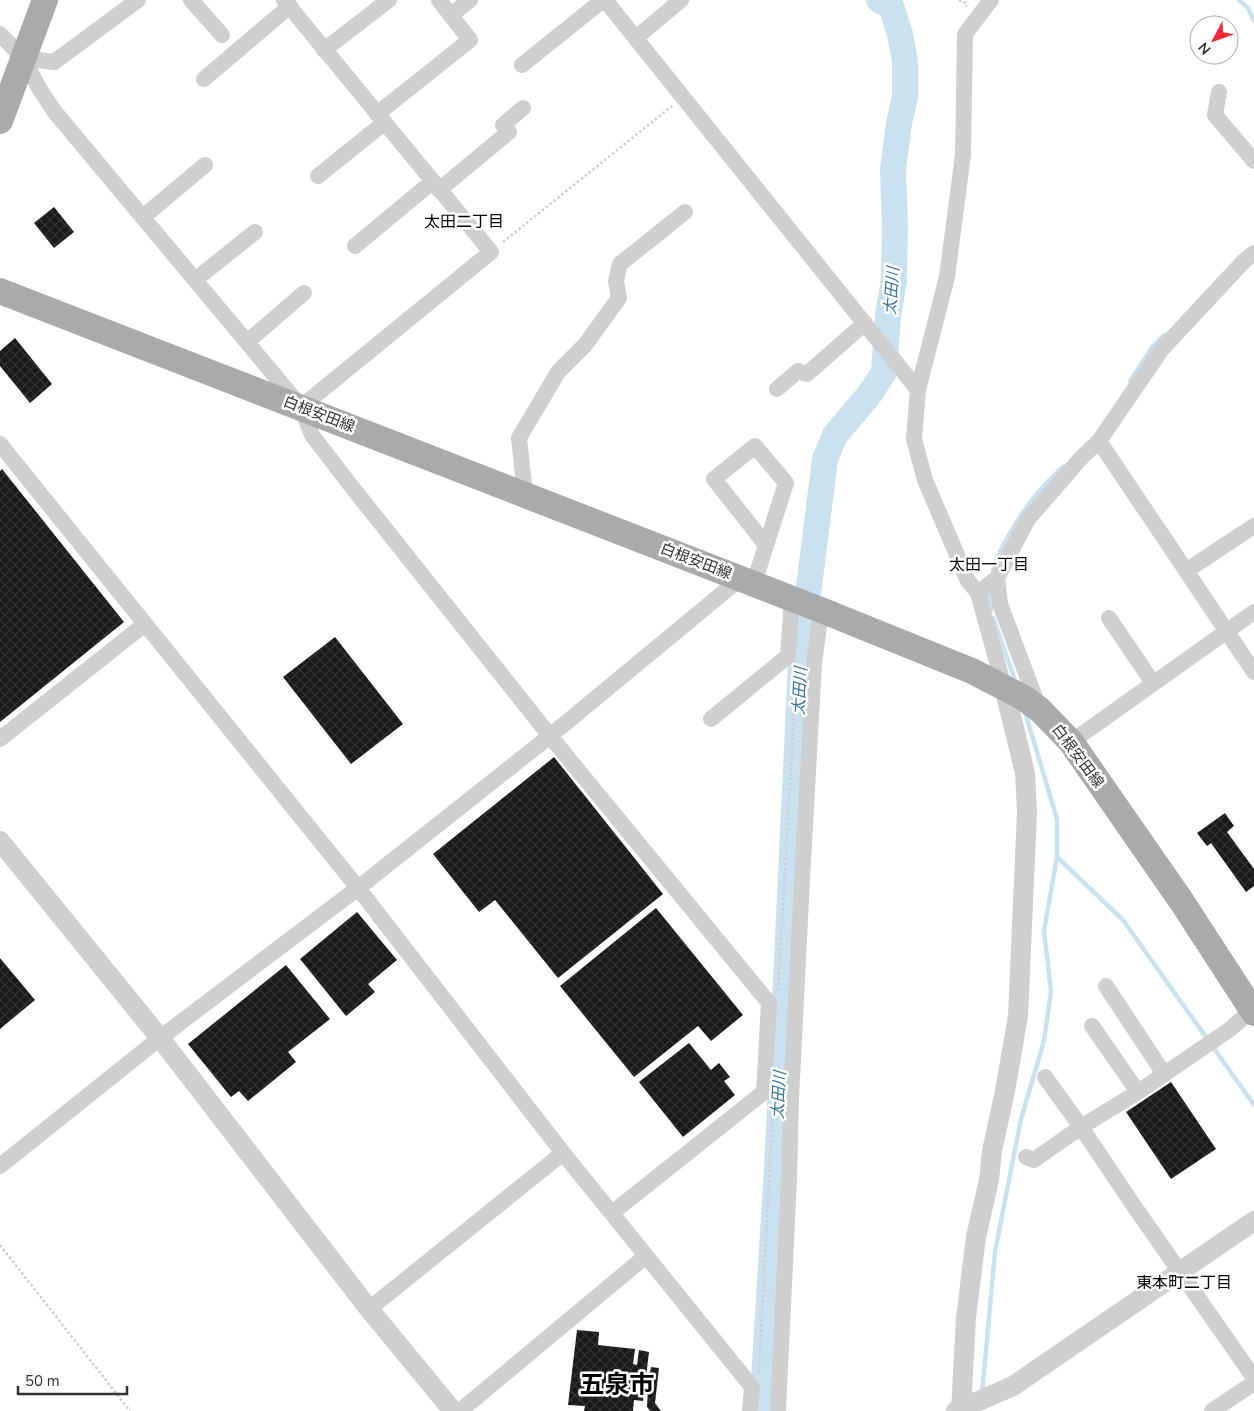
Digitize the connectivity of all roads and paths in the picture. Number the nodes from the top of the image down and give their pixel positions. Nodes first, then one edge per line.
1 (45, 0) edge
2 (138, 0) edge
3 (191, 0) edge
4 (389, 0) edge
5 (439, 0) edge
6 (470, 0) edge
7 (681, 0) edge
8 (991, 0) edge
9 (608, 1) edge
10 (287, 3) edge
11 (451, 15) junction
12 (0, 34) edge
13 (222, 36) dead end
14 (636, 38) junction
15 (324, 50) junction
16 (23, 58) junction
17 (522, 65) dead end
18 (204, 78) dead end
19 (1219, 92) dead end
20 (682, 97) junction
21 (523, 108) dead end
22 (380, 119) junction
23 (0, 121) edge
24 (1254, 161) edge
25 (205, 165) dead end
26 (318, 176) dead end
27 (436, 186) junction
28 (685, 212) dead end
29 (143, 217) junction
30 (255, 232) dead end
31 (355, 246) dead end
32 (491, 252) junction
33 (1254, 253) edge
34 (195, 280) junction
35 (0, 291) edge
36 (304, 293) dead end
37 (865, 323) junction
38 (246, 342) junction
39 (777, 389) dead end
40 (918, 390) junction
41 (301, 407) junction
42 (1099, 440) junction
43 (0, 444) edge
44 (526, 494) junction
45 (1254, 526) edge
46 (766, 545) junction
47 (1186, 571) junction
48 (997, 578) junction
49 (748, 581) junction
50 (978, 593) junction
51 (792, 598) junction
52 (821, 610) junction
53 (1254, 612) edge
54 (1109, 618) dead end
55 (145, 624) junction
56 (1226, 631) junction
57 (1254, 672) edge
58 (1153, 683) junction
59 (1004, 687) junction
60 (1040, 710) junction
61 (711, 719) dead end
62 (550, 736) junction
63 (0, 739) edge
64 (1071, 742) junction
65 (0, 841) edge
66 (358, 888) junction
67 (1106, 986) dead end
68 (1253, 1010) edge
69 (1092, 1026) dead end
70 (160, 1038) junction
71 (1164, 1074) junction
72 (1045, 1077) dead end
73 (1138, 1092) junction
74 (1081, 1127) junction
75 (563, 1153) junction
76 (1026, 1156) dead end
77 (0, 1166) edge
78 (612, 1213) junction
79 (1254, 1221) edge
80 (0, 1245) edge
81 (646, 1256) junction
82 (1180, 1272) junction
83 (369, 1309) junction
84 (1254, 1378) edge
85 (1254, 1383) edge
86 (959, 1410) edge
87 (130, 1411) edge
88 (453, 1411) edge
89 (460, 1411) edge
90 (750, 1411) edge
91 (778, 1411) edge
92 (1212, 1411) edge

1 - 16 main road
2 - 16 street
3 - 13 street
4 - 15 street
5 - 11 street
6 - 11 street
7 - 14 street
8 - 40 street
9 - 14 street
9 - 17 street
10 - 15 street
10 - 18 street
11 - 22 street
12 - 16 street
14 - 20 street
15 - 22 street
16 - 23 main road
16 - 29 street
19 - 24 street
20 - 32 path
20 - 37 street
21 - 27 street
22 - 26 street
22 - 27 street
25 - 29 street
27 - 31 street
27 - 32 street
28 - 44 street
29 - 34 street
30 - 34 street
32 - 41 street
33 - 42 street
34 - 38 street
35 - 41 main road, 白根安田線
36 - 38 street
37 - 39 street
37 - 40 street
38 - 41 street
40 - 50 street
41 - 44 main road, 白根安田線
41 - 62 street
42 - 47 street
42 - 48 street
43 - 55 street
44 - 49 main road, 白根安田線
45 - 47 street
46 - 46 street
46 - 49 street
47 - 56 street
48 - 50 street
48 - 60 street
49 - 51 main road, 白根安田線
49 - 62 street
50 - 59 street
51 - 52 main road, 白根安田線
51 - 61 street
52 - 59 main road, 白根安田線
52 - 91 street
53 - 56 street
54 - 58 street
55 - 63 street
55 - 66 street
56 - 57 street
56 - 58 street
58 - 64 street
59 - 60 main road, 白根安田線
59 - 86 street
60 - 64 main road, 白根安田線
62 - 66 street
62 - 78 street
64 - 68 main road, 白根安田線
65 - 70 street
66 - 70 street
66 - 75 street
67 - 71 street
68 - 71 street
69 - 73 street
70 - 77 street
70 - 83 street
71 - 73 street
72 - 74 street
73 - 74 street
74 - 76 street
74 - 82 street
75 - 78 street
75 - 83 street
78 - 81 street
79 - 82 street
80 - 87 path
81 - 89 street
81 - 90 street
82 - 84 street
82 - 86 street
83 - 88 street
85 - 92 street

